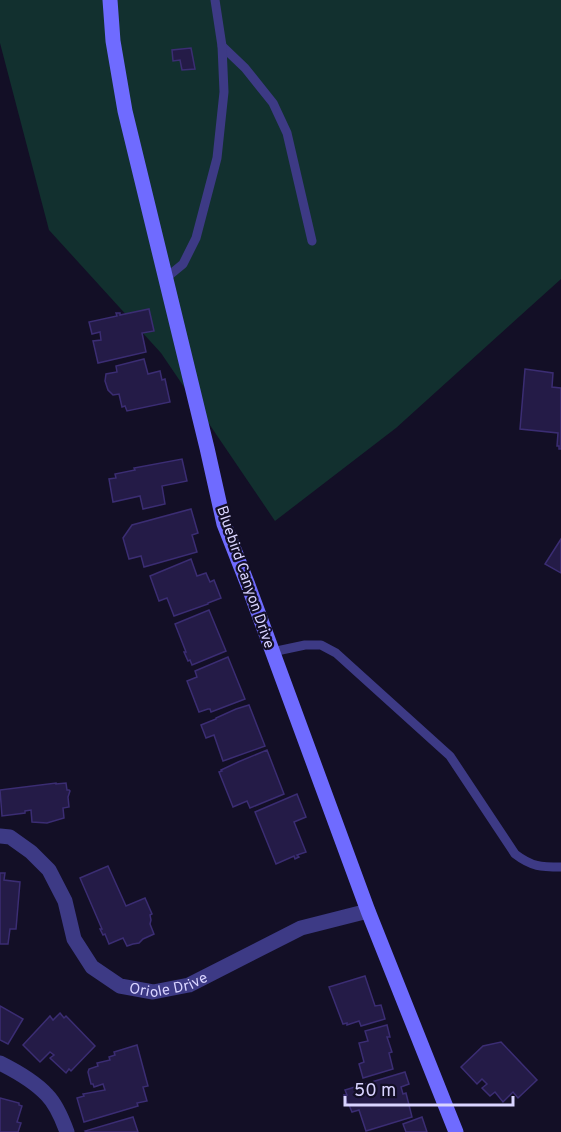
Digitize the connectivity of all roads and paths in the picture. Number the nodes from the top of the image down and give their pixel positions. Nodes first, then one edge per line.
1 (215, 0) edge
2 (112, 2) edge
3 (222, 46) junction
4 (312, 241) dead end
5 (166, 278) junction
6 (272, 652) junction
7 (0, 836) edge
8 (561, 867) edge
9 (368, 910) junction
10 (0, 1063) edge
11 (67, 1132) edge
12 (456, 1132) edge

1 - 3 lane
2 - 5 street, Bluebird Canyon Drive
3 - 4 lane
3 - 5 lane
5 - 6 street, Bluebird Canyon Drive
6 - 8 lane
6 - 9 street, Bluebird Canyon Drive
7 - 9 street, Oriole Drive
9 - 12 street, Bluebird Canyon Drive
10 - 11 street

